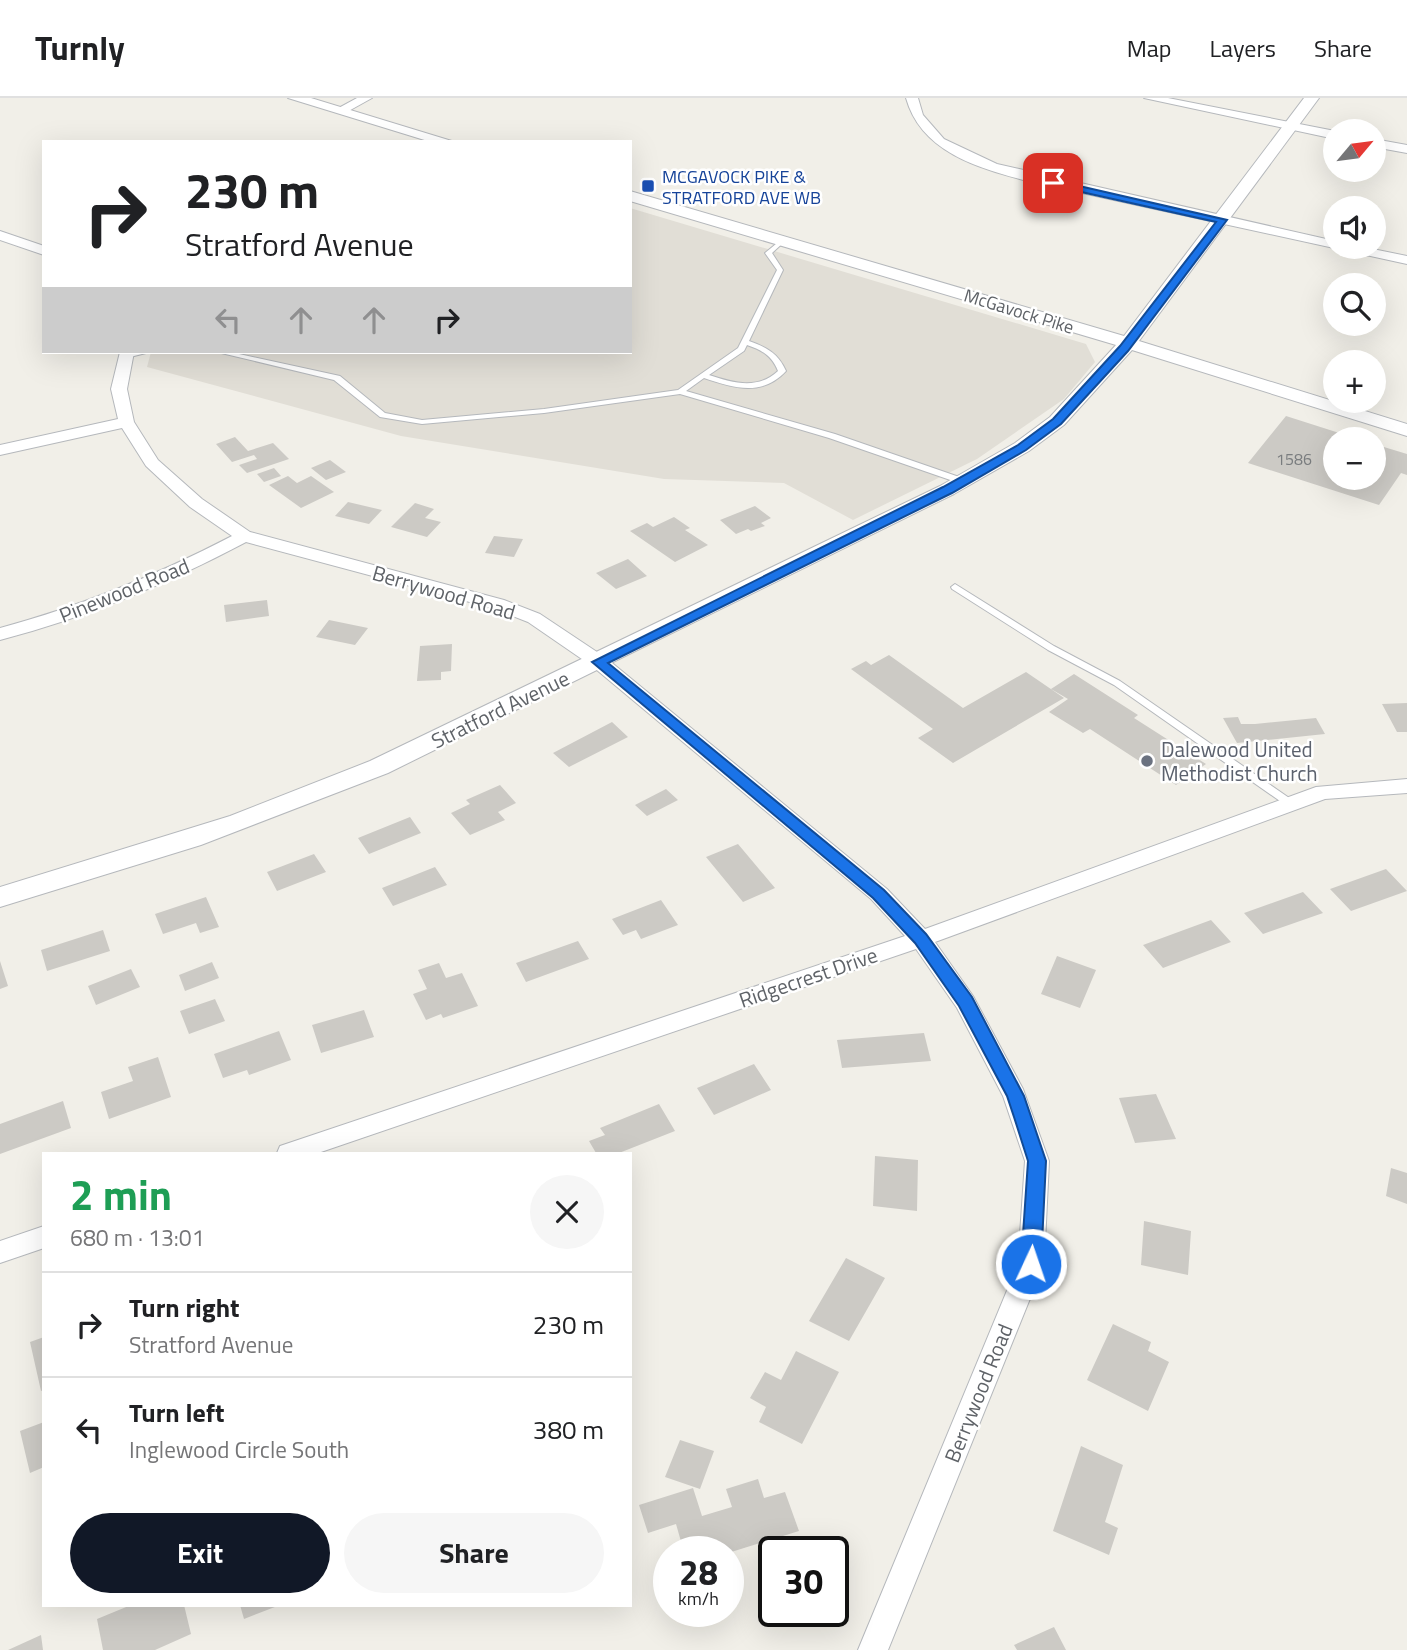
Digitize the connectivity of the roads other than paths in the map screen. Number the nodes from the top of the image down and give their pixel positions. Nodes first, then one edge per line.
1 (295, 98) edge
2 (366, 98) edge
3 (912, 98) edge
4 (1150, 98) edge
5 (1312, 98) edge
6 (341, 110) junction
7 (1292, 127) junction
8 (1323, 133) edge
9 (441, 140) edge
10 (1386, 145) edge
11 (1407, 149) edge
12 (632, 197) edge
13 (1222, 220) junction
14 (0, 235) edge
15 (782, 241) junction
16 (1323, 242) edge
17 (42, 250) edge
18 (1386, 256) edge
19 (1407, 260) edge
20 (744, 342) junction
21 (1128, 343) junction
22 (133, 354) edge
23 (230, 354) edge
24 (704, 376) junction
25 (680, 392) junction
26 (126, 422) junction
27 (1407, 430) edge
28 (0, 450) edge
29 (962, 481) junction
30 (244, 536) junction
31 (955, 587) dead end
32 (0, 634) edge
33 (598, 662) junction
34 (1407, 786) edge
35 (1291, 804) junction
36 (0, 897) edge
37 (920, 939) junction
38 (292, 1152) edge
39 (42, 1238) edge
40 (0, 1252) edge
41 (873, 1650) edge

1 - 6 street
2 - 6 street
3 - 13 street
4 - 7 street
5 - 7 street, Stratford Avenue
6 - 9 street
7 - 8 street
7 - 13 street, Stratford Avenue
10 - 11 street
12 - 15 street, McGavock Pike
13 - 16 street
13 - 21 street, Stratford Avenue
14 - 17 street
15 - 20 lane
15 - 21 street, McGavock Pike
18 - 19 street
20 - 24 lane
20 - 24 lane
21 - 27 street, McGavock Pike
21 - 29 street, Stratford Avenue
22 - 26 street, Berrywood Road
23 - 25 lane
24 - 25 lane
25 - 29 lane
26 - 28 street
26 - 30 street, Berrywood Road
29 - 33 street, Stratford Avenue
30 - 32 street, Pinewood Road
30 - 33 street, Berrywood Road
31 - 35 lane
33 - 36 street, Stratford Avenue
33 - 37 street, Berrywood Road
34 - 35 street, Ridgecrest Drive
35 - 37 street, Ridgecrest Drive
37 - 38 street, Ridgecrest Drive
37 - 41 street, Berrywood Road
39 - 40 street

